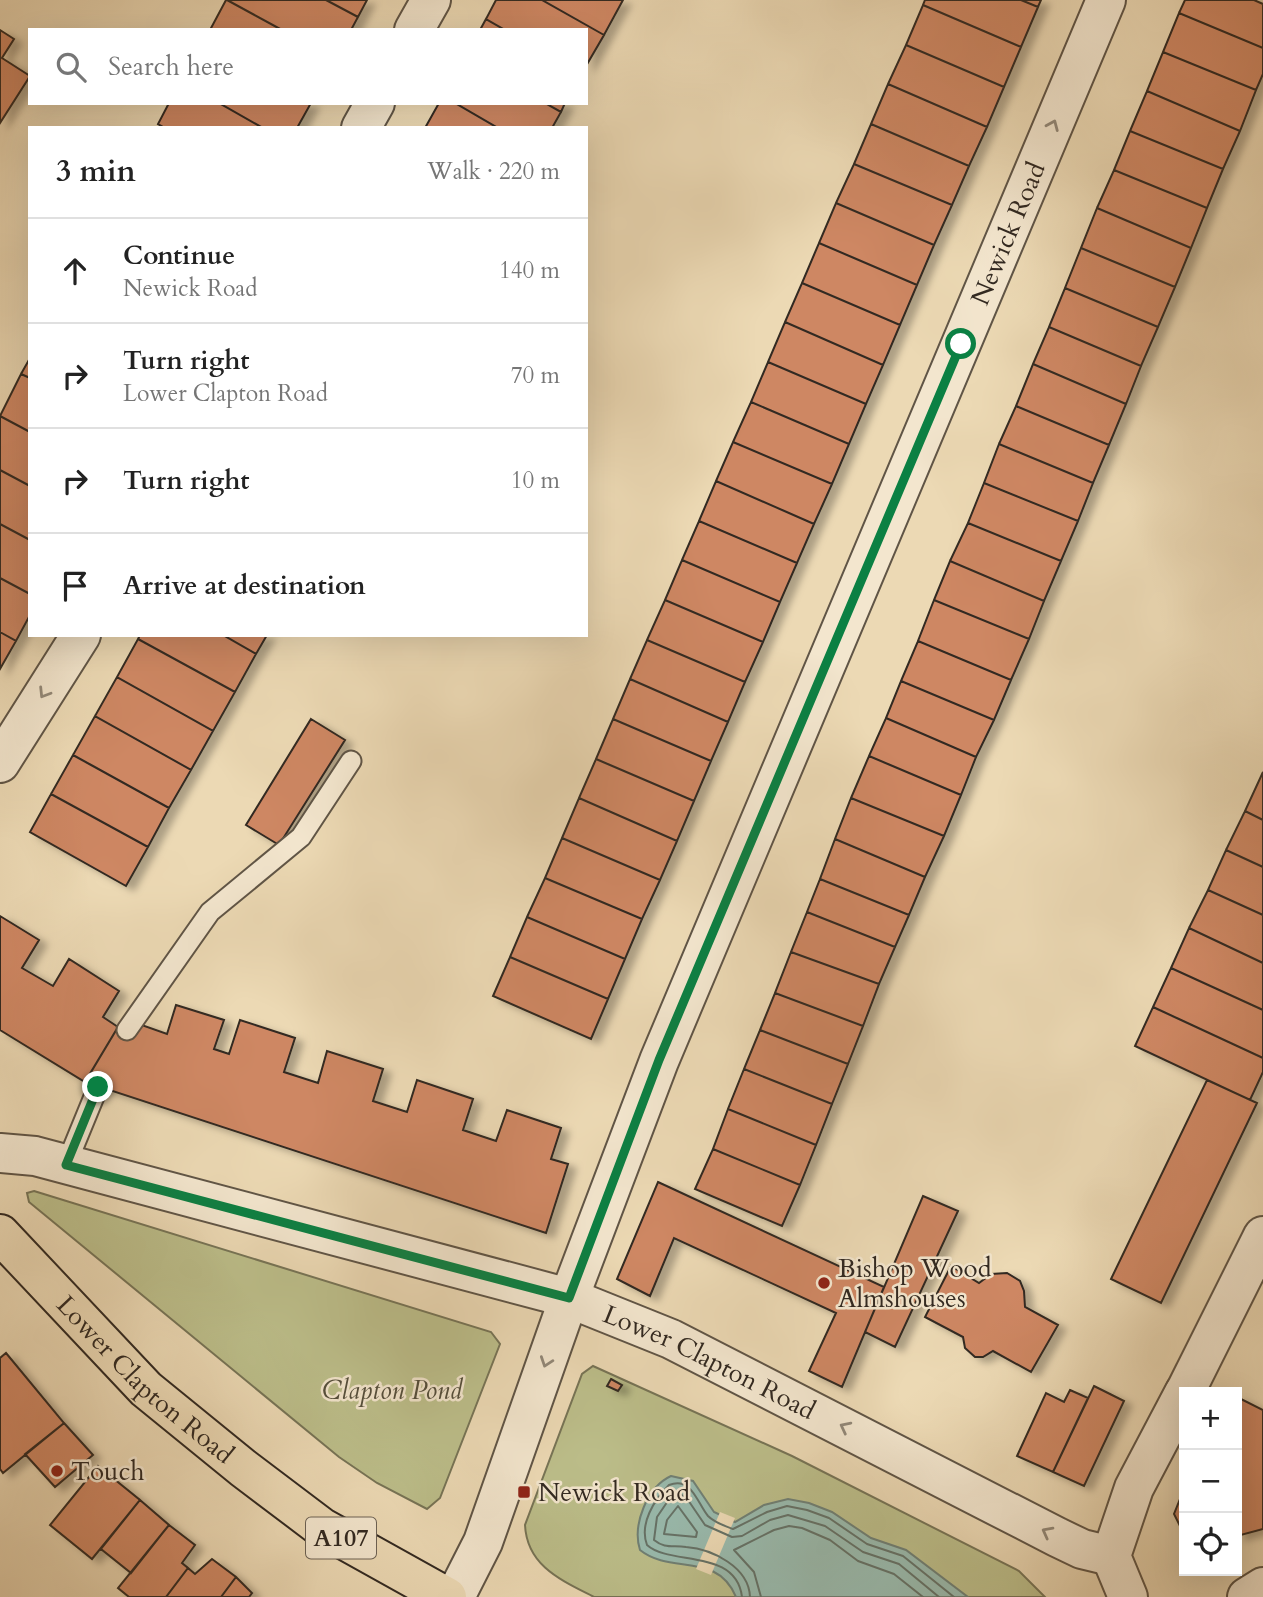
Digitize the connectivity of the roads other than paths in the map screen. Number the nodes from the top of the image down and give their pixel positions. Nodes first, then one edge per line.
1 (430, 0) edge
2 (1106, 0) edge
3 (415, 28) edge
4 (373, 105) edge
5 (362, 126) edge
6 (79, 637) edge
7 (351, 761) dead end
8 (0, 763) edge
9 (127, 1030) dead end
10 (98, 1087) dead end
11 (0, 1153) edge
12 (66, 1165) junction
13 (0, 1234) edge
14 (1263, 1236) edge
15 (569, 1298) junction
16 (1187, 1387) edge
17 (1179, 1402) edge
18 (1111, 1556) junction
19 (1263, 1587) edge
20 (447, 1597) edge
21 (455, 1597) edge
22 (1128, 1597) edge
23 (1247, 1597) edge

1 - 3 street
15 -> 2 street, Newick Road
4 - 5 street
6 -> 8 street
7 - 9 lane
10 - 12 lane
11 - 12 street, Lower Clapton Road
12 - 15 street, Lower Clapton Road
13 - 20 highway, Lower Clapton Road / A107
14 - 16 street
18 -> 15 street, Lower Clapton Road
15 -> 21 street, Newick Road
17 - 18 street
18 - 22 street
19 - 23 street

